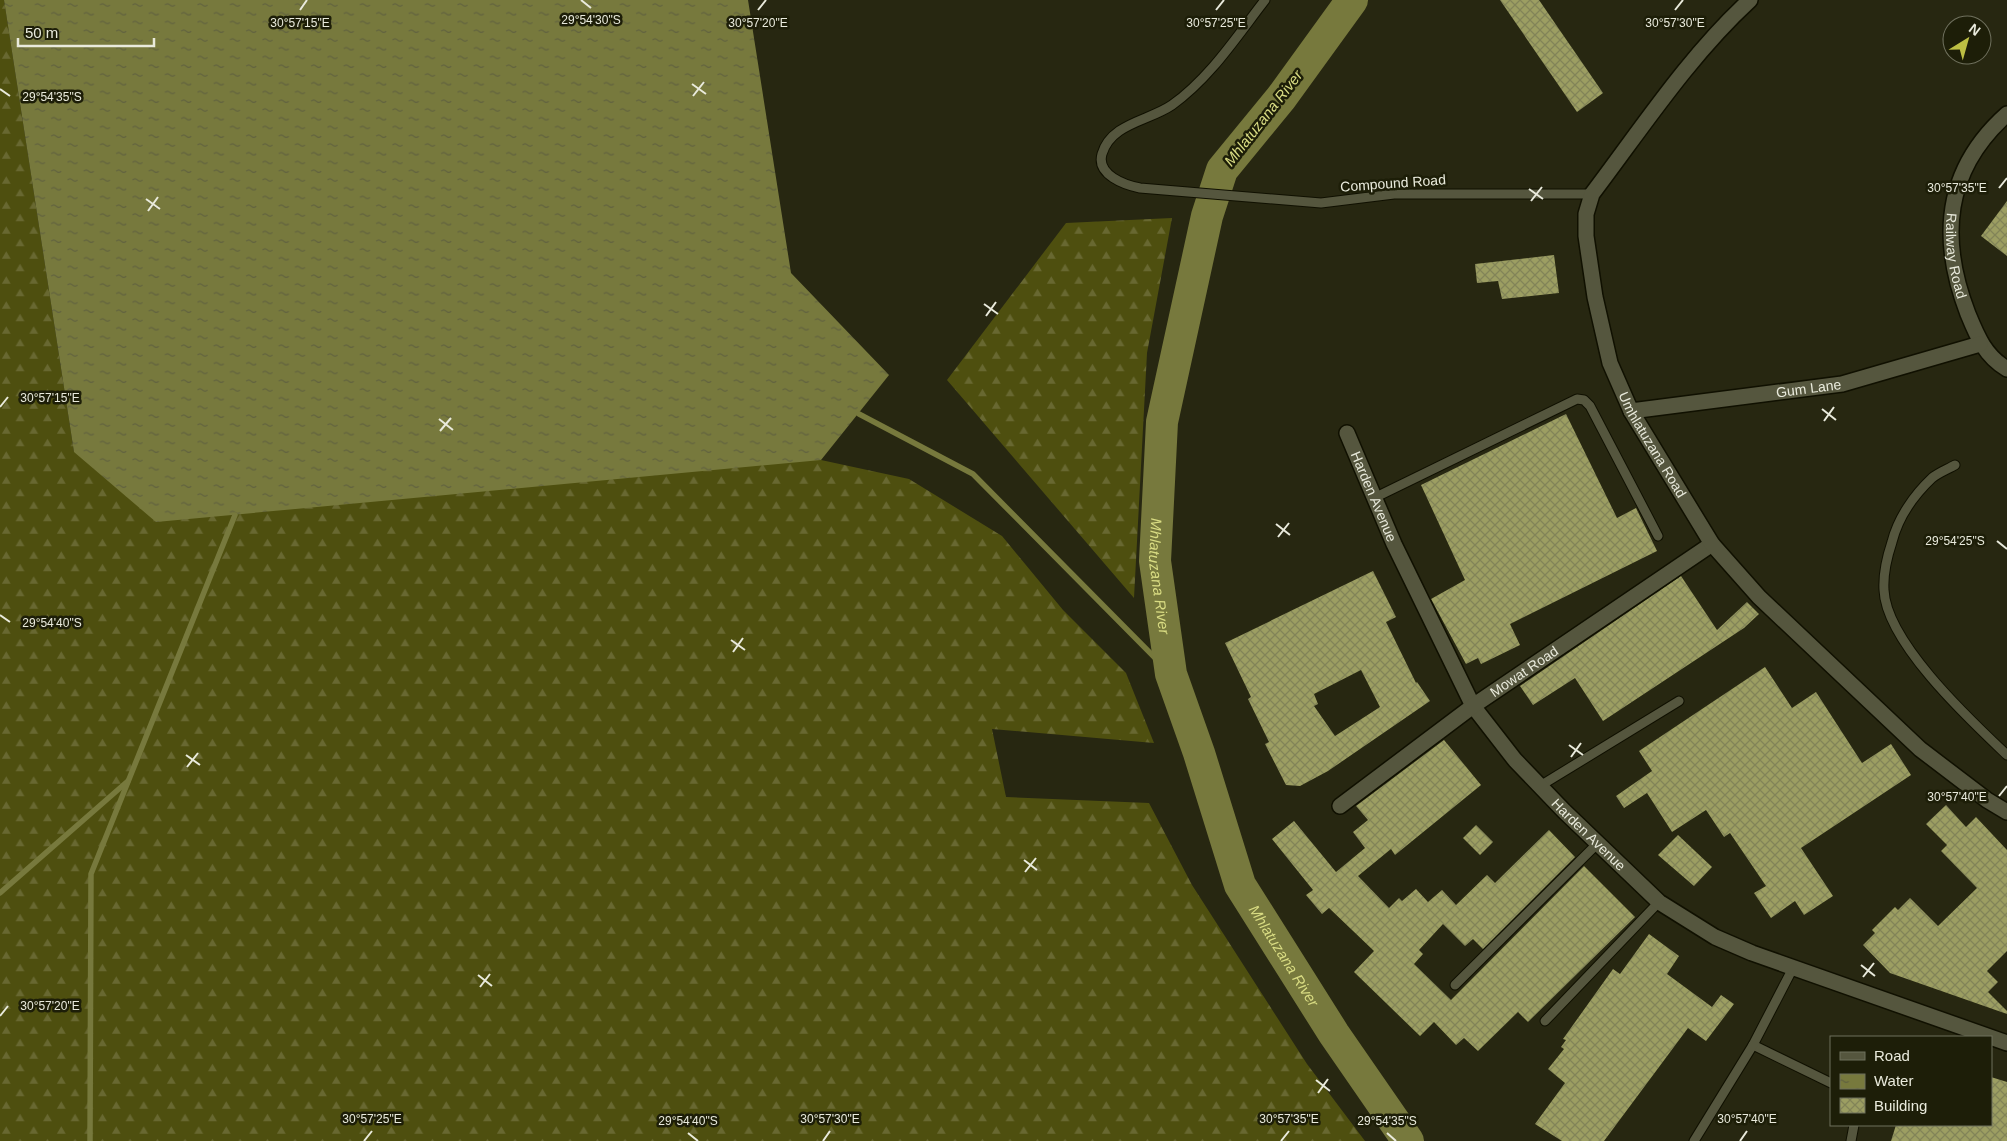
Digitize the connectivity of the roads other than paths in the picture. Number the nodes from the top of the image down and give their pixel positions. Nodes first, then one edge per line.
1 (1265, 0) edge
2 (1750, 0) edge
3 (2007, 114) edge
4 (1592, 194) junction
5 (1980, 344) junction
6 (2007, 369) edge
7 (1631, 411) junction
8 (1346, 433) dead end
9 (1955, 465) dead end
10 (1374, 498) junction
11 (1658, 536) dead end
12 (1712, 544) junction
13 (1679, 701) dead end
14 (1473, 706) junction
15 (2007, 755) edge
16 (1540, 786) junction
17 (1340, 806) dead end
18 (2007, 812) edge
19 (1598, 843) junction
20 (1659, 902) junction
21 (1793, 968) junction
22 (1455, 985) dead end
23 (1545, 1021) dead end
24 (1987, 1036) edge
25 (1992, 1038) edge
26 (2007, 1043) edge
27 (1753, 1045) junction
28 (1830, 1083) edge
29 (1854, 1126) edge
30 (1694, 1141) edge
31 (1851, 1141) edge

1 - 4 lane, Compound Road
2 - 4 street, Umhlatuzana Road
3 - 5 street, Railway Road
4 - 7 street, Umhlatuzana Road
5 - 6 street, Railway Road
5 - 7 street, Gum Lane
7 - 12 street, Umhlatuzana Road
8 - 10 street, Harden Avenue
9 - 15 lane
10 - 11 lane
10 - 14 street, Harden Avenue
12 - 14 street, Mowat Road
12 - 18 street, Umhlatuzana Road
13 - 16 lane
14 - 16 street, Harden Avenue
14 - 17 street, Mowat Road
16 - 19 street, Harden Avenue
19 - 20 street, Harden Avenue
19 - 22 lane
20 - 21 street, Harden Avenue
20 - 23 lane
21 - 24 street, Harden Avenue
21 - 27 lane
25 - 26 street, Harden Avenue
27 - 28 lane
27 - 30 lane
29 - 31 lane

